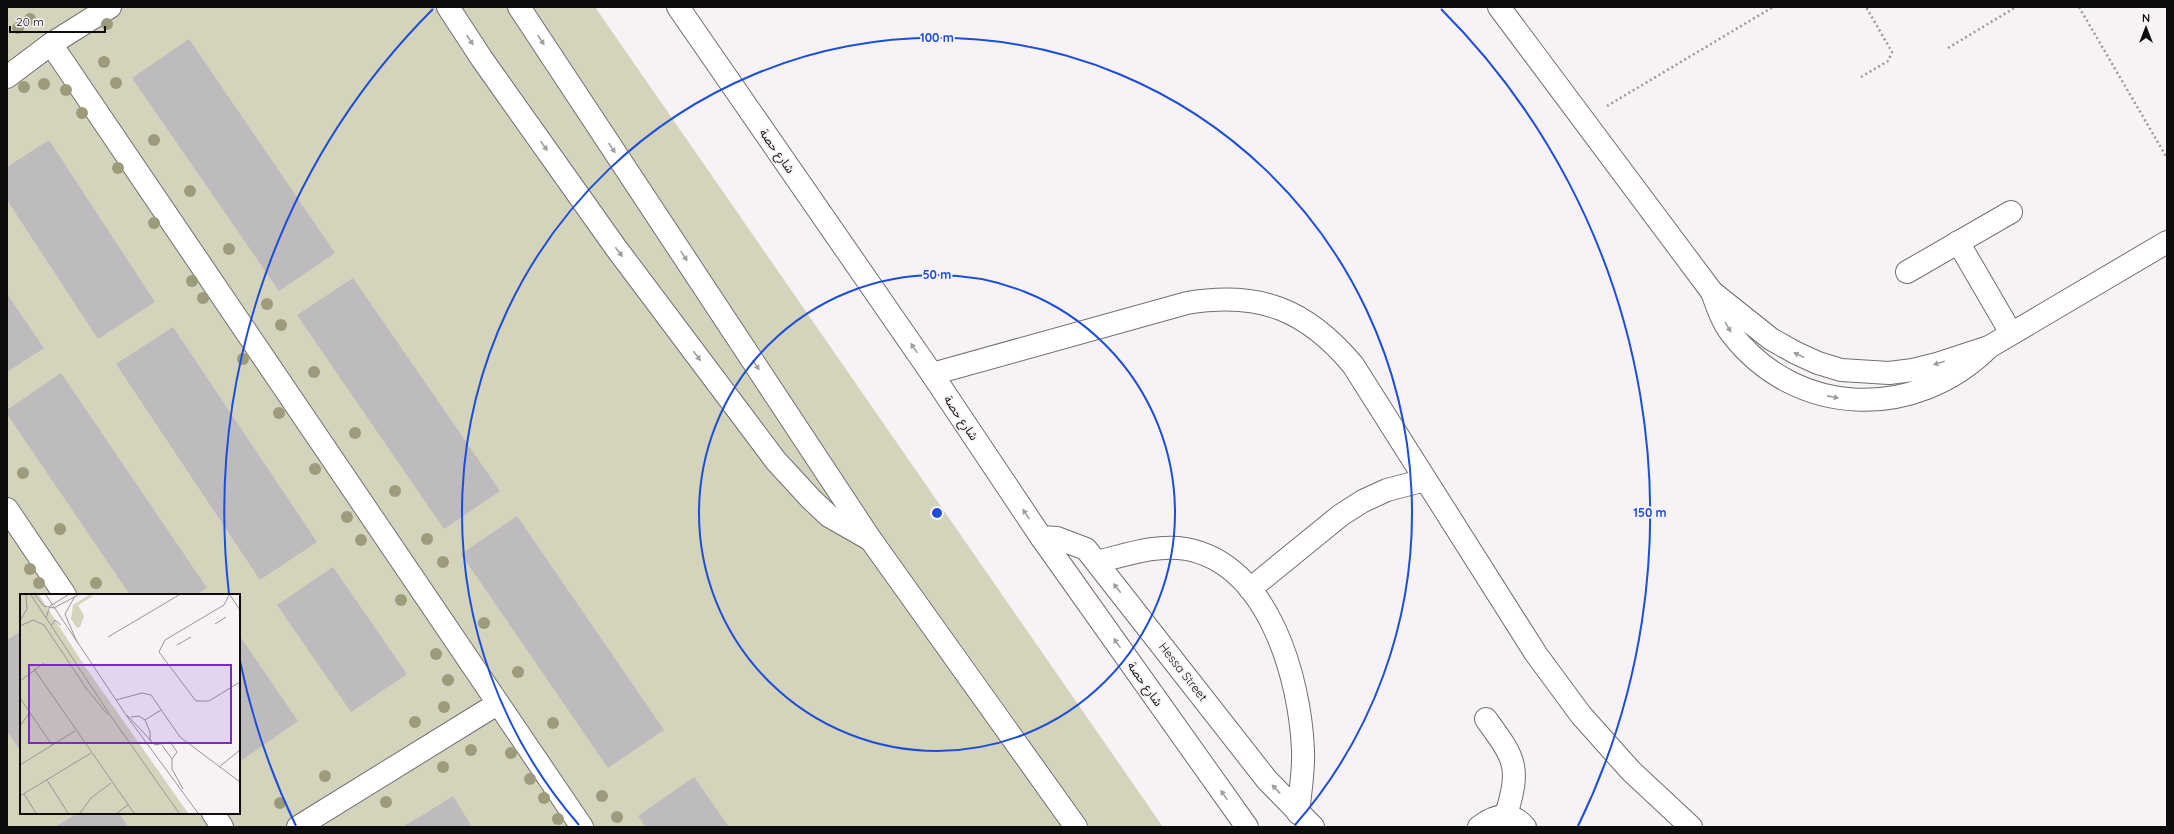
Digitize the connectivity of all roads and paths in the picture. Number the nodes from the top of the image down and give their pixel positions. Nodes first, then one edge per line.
1 (110, 7) edge
2 (448, 7) edge
3 (519, 7) edge
4 (678, 7) edge
5 (1499, 7) edge
6 (1773, 7) edge
7 (1866, 7) edge
8 (2016, 7) edge
9 (2080, 7) edge
10 (51, 44) junction
11 (1948, 48) dead end
12 (7, 77) edge
13 (1861, 77) dead end
14 (1583, 120) junction
15 (2167, 158) edge
16 (2010, 212) dead end
17 (1958, 242) junction
18 (2167, 242) edge
19 (1907, 272) dead end
20 (1712, 292) junction
21 (2011, 333) junction
22 (1989, 346) junction
23 (932, 374) junction
24 (1425, 480) junction
25 (7, 509) edge
26 (1041, 537) junction
27 (872, 540) junction
28 (1097, 562) junction
29 (1250, 589) junction
30 (64, 594) edge
31 (497, 704) junction
32 (1486, 719) dead end
33 (214, 814) edge
34 (1506, 815) junction
35 (1306, 820) edge
36 (222, 827) edge
37 (298, 827) edge
38 (582, 827) edge
39 (1076, 827) edge
40 (1247, 827) edge
41 (1479, 827) edge
42 (1525, 827) edge
43 (1691, 827) edge

1 - 10 street
2 -> 27 street
3 -> 27 street
23 -> 4 street, شارع حصة
5 - 14 street
6 - 14 path
7 - 13 path
8 - 11 path
9 - 15 path
10 - 12 street
10 - 31 street
14 - 20 street
16 - 17 street
17 - 19 street
17 - 21 street
18 - 21 street
22 -> 20 street
20 -> 22 street
21 - 22 street
23 - 24 street
26 -> 23 street, شارع حصة
24 - 29 street
24 - 43 street
25 - 30 street
26 - 28 street, Hessa Street
40 -> 26 street, شارع حصة
27 - 39 street
28 - 29 street
35 -> 28 street, Hessa Street
29 - 35 street
31 - 37 street
31 - 38 street
32 - 34 street
33 - 36 street
34 - 41 street
34 - 42 street

